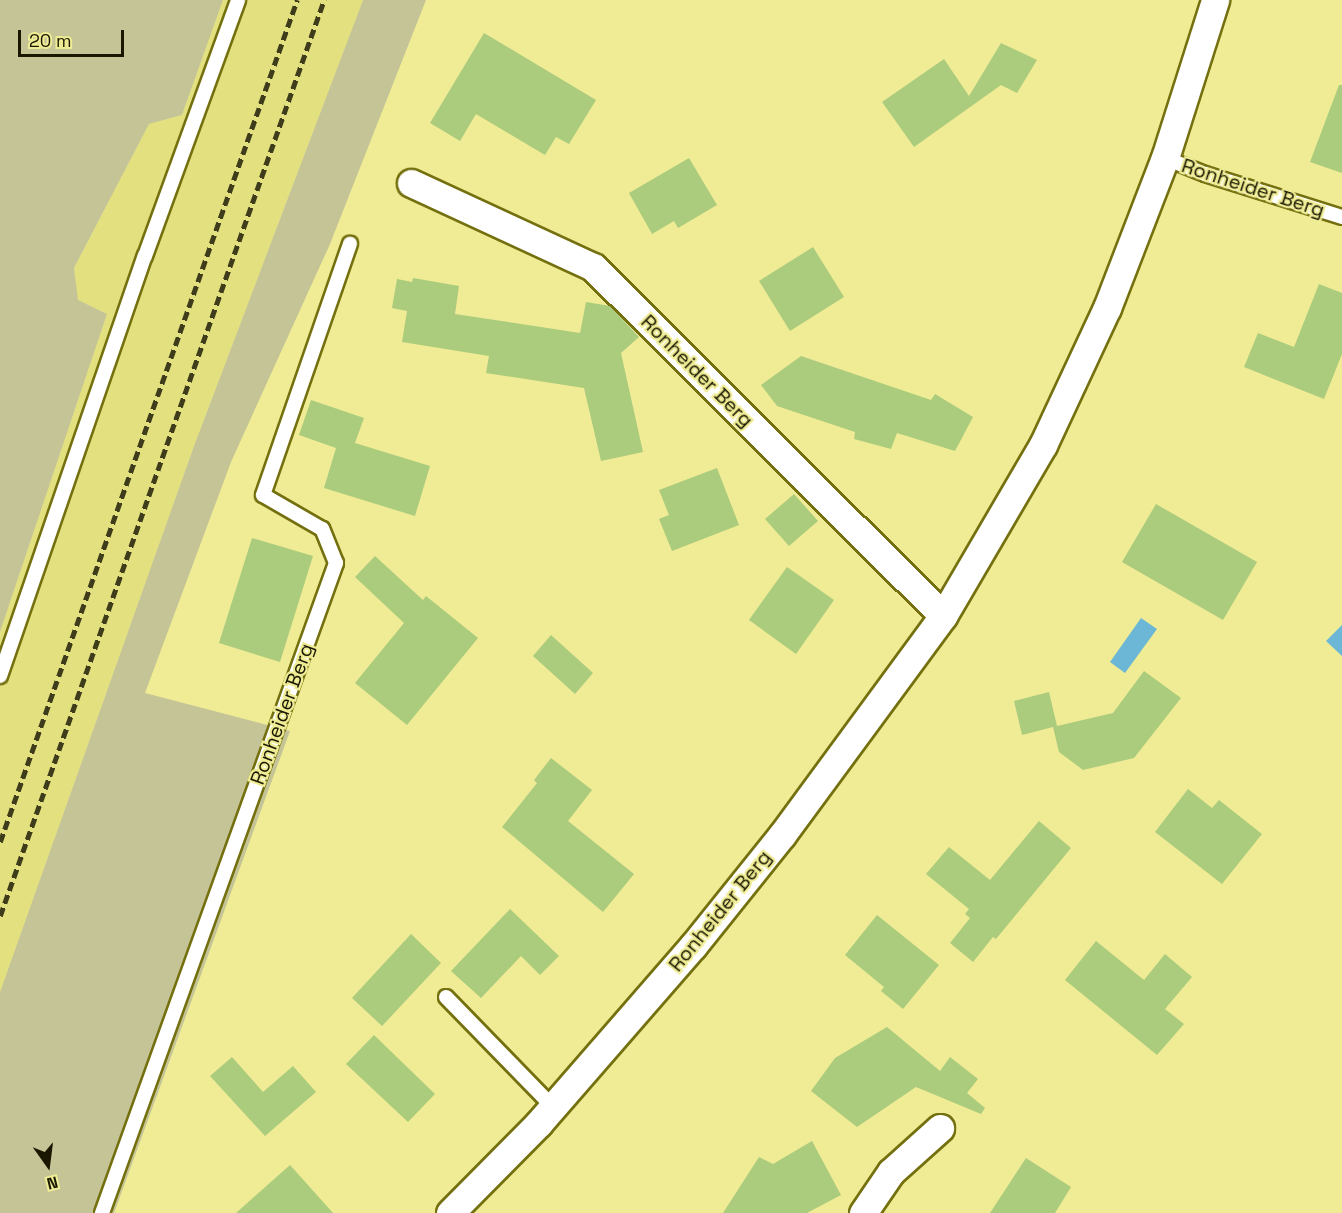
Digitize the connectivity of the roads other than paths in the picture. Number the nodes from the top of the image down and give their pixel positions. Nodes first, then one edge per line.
1 (238, 0) edge
2 (1215, 0) edge
3 (1165, 158) junction
4 (411, 183) dead end
5 (1342, 217) edge
6 (350, 244) dead end
7 (944, 616) junction
8 (0, 676) edge
9 (446, 997) dead end
10 (553, 1107) junction
11 (940, 1128) dead end
12 (102, 1213) edge
13 (450, 1213) edge
14 (863, 1213) edge

1 - 8 lane
2 - 3 street, Ronheider Berg
3 - 5 lane, Ronheider Berg
3 - 7 street, Ronheider Berg
4 - 7 street, Ronheider Berg
6 - 12 lane, Ronheider Berg
7 - 10 street, Ronheider Berg
9 - 10 lane
10 - 13 street, Ronheider Berg
11 - 14 street

